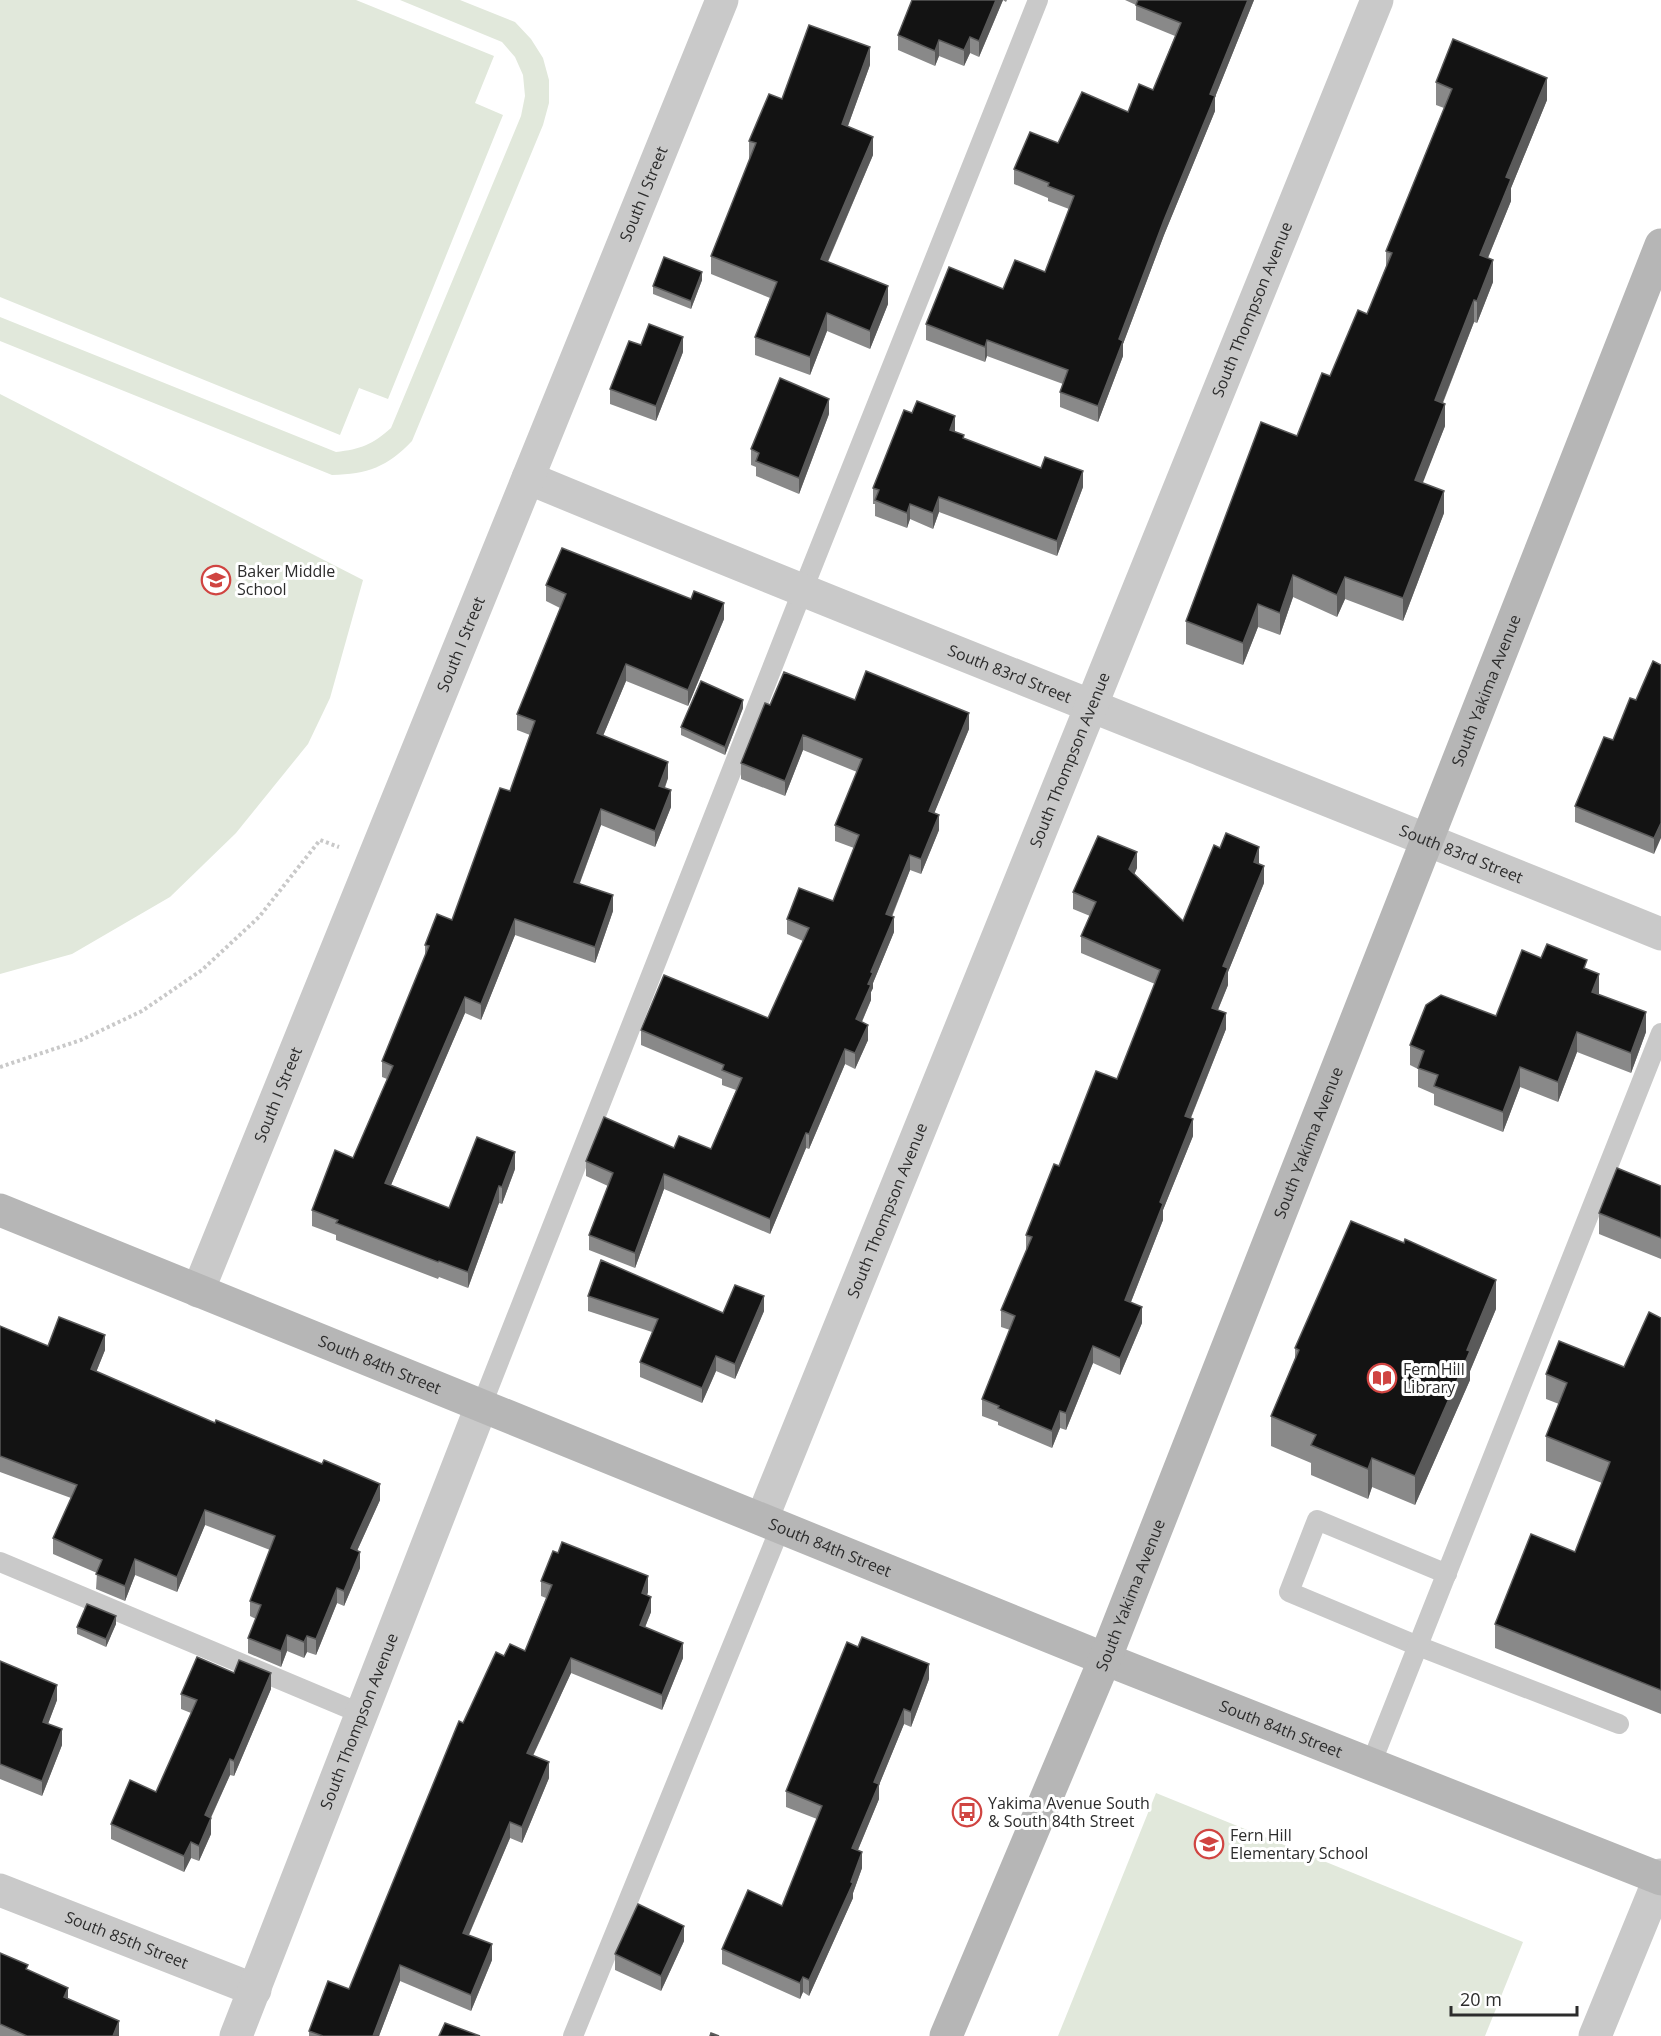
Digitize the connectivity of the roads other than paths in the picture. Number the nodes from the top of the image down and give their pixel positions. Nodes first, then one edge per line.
1 (722, 0) edge
2 (1038, 0) edge
3 (1377, 0) edge
4 (1661, 245) edge
5 (528, 478) junction
6 (802, 592) junction
7 (1092, 706) junction
8 (1427, 839) junction
9 (1661, 934) edge
10 (1661, 1033) edge
11 (0, 1210) edge
12 (198, 1291) junction
13 (481, 1407) junction
14 (771, 1522) junction
15 (0, 1562) edge
16 (1447, 1574) junction
17 (1418, 1646) junction
18 (1105, 1659) junction
19 (362, 1714) junction
20 (1619, 1724) dead end
21 (1371, 1764) junction
22 (1660, 1877) edge
23 (0, 1890) edge
24 (255, 1990) junction
25 (236, 2036) edge
26 (573, 2036) edge
27 (946, 2036) edge
28 (1595, 2036) edge

1 - 5 street, South I Street
2 - 6 lane
3 - 7 street, South Thompson Avenue
4 - 8 main road, South Yakima Avenue
5 - 6 street, South 83rd Street
5 - 12 street, South I Street
6 - 7 street, South 83rd Street
6 - 13 lane
7 - 8 street, South 83rd Street
7 - 14 street, South Thompson Avenue
8 - 9 street, South 83rd Street
8 - 18 main road, South Yakima Avenue
10 - 16 lane
11 - 12 main road, South 84th Street
12 - 13 main road, South 84th Street
13 - 14 main road, South 84th Street
13 - 19 street, South Thompson Avenue
14 - 18 main road, South 84th Street
14 - 26 lane
15 - 19 lane
16 - 17 lane
16 - 17 lane
17 - 20 lane
17 - 21 lane
18 - 21 main road, South 84th Street
18 - 27 main road, South Yakima Avenue
19 - 24 street, South Thompson Avenue
21 - 22 main road, South 84th Street
22 - 28 street
23 - 24 street, South 85th Street
24 - 25 street, South Thompson Avenue

